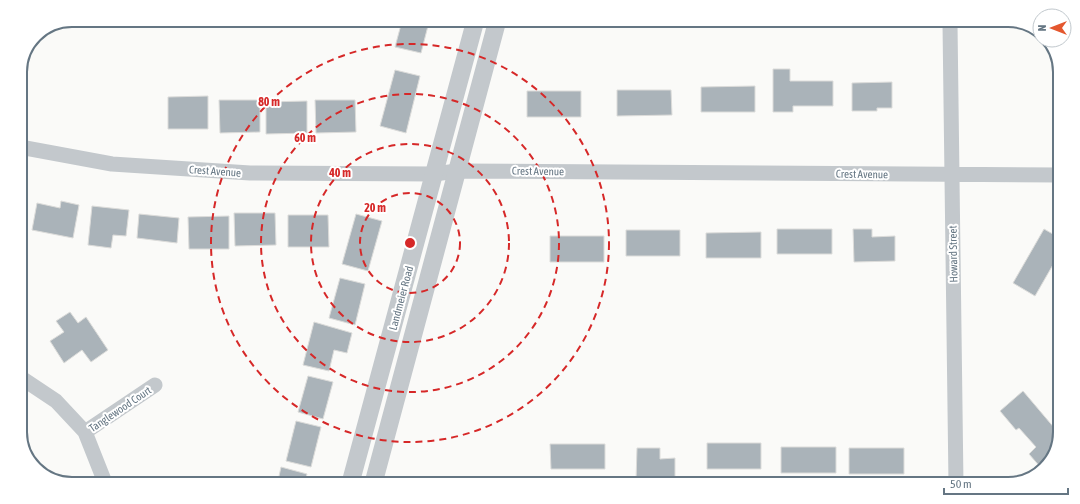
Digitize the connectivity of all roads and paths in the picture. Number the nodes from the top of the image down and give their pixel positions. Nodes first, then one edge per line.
1 (474, 27) edge
2 (496, 27) edge
3 (950, 27) edge
4 (27, 148) edge
5 (457, 171) junction
6 (434, 174) junction
7 (952, 175) junction
8 (1053, 176) edge
9 (27, 381) edge
10 (155, 386) dead end
11 (85, 432) junction
12 (103, 477) edge
13 (352, 477) edge
14 (375, 477) edge
15 (956, 477) edge

1 - 6 street, Landmeier Road
2 - 5 street, Landmeier Road
3 - 7 street, Howard Street
4 - 6 street, Crest Avenue
5 - 6 street, Crest Avenue
5 - 7 street, Crest Avenue
5 - 14 street, Landmeier Road
6 - 13 street, Landmeier Road
7 - 8 street, Crest Avenue
7 - 15 street, Howard Street
9 - 11 street
10 - 11 street, Tanglewood Court
11 - 12 street

